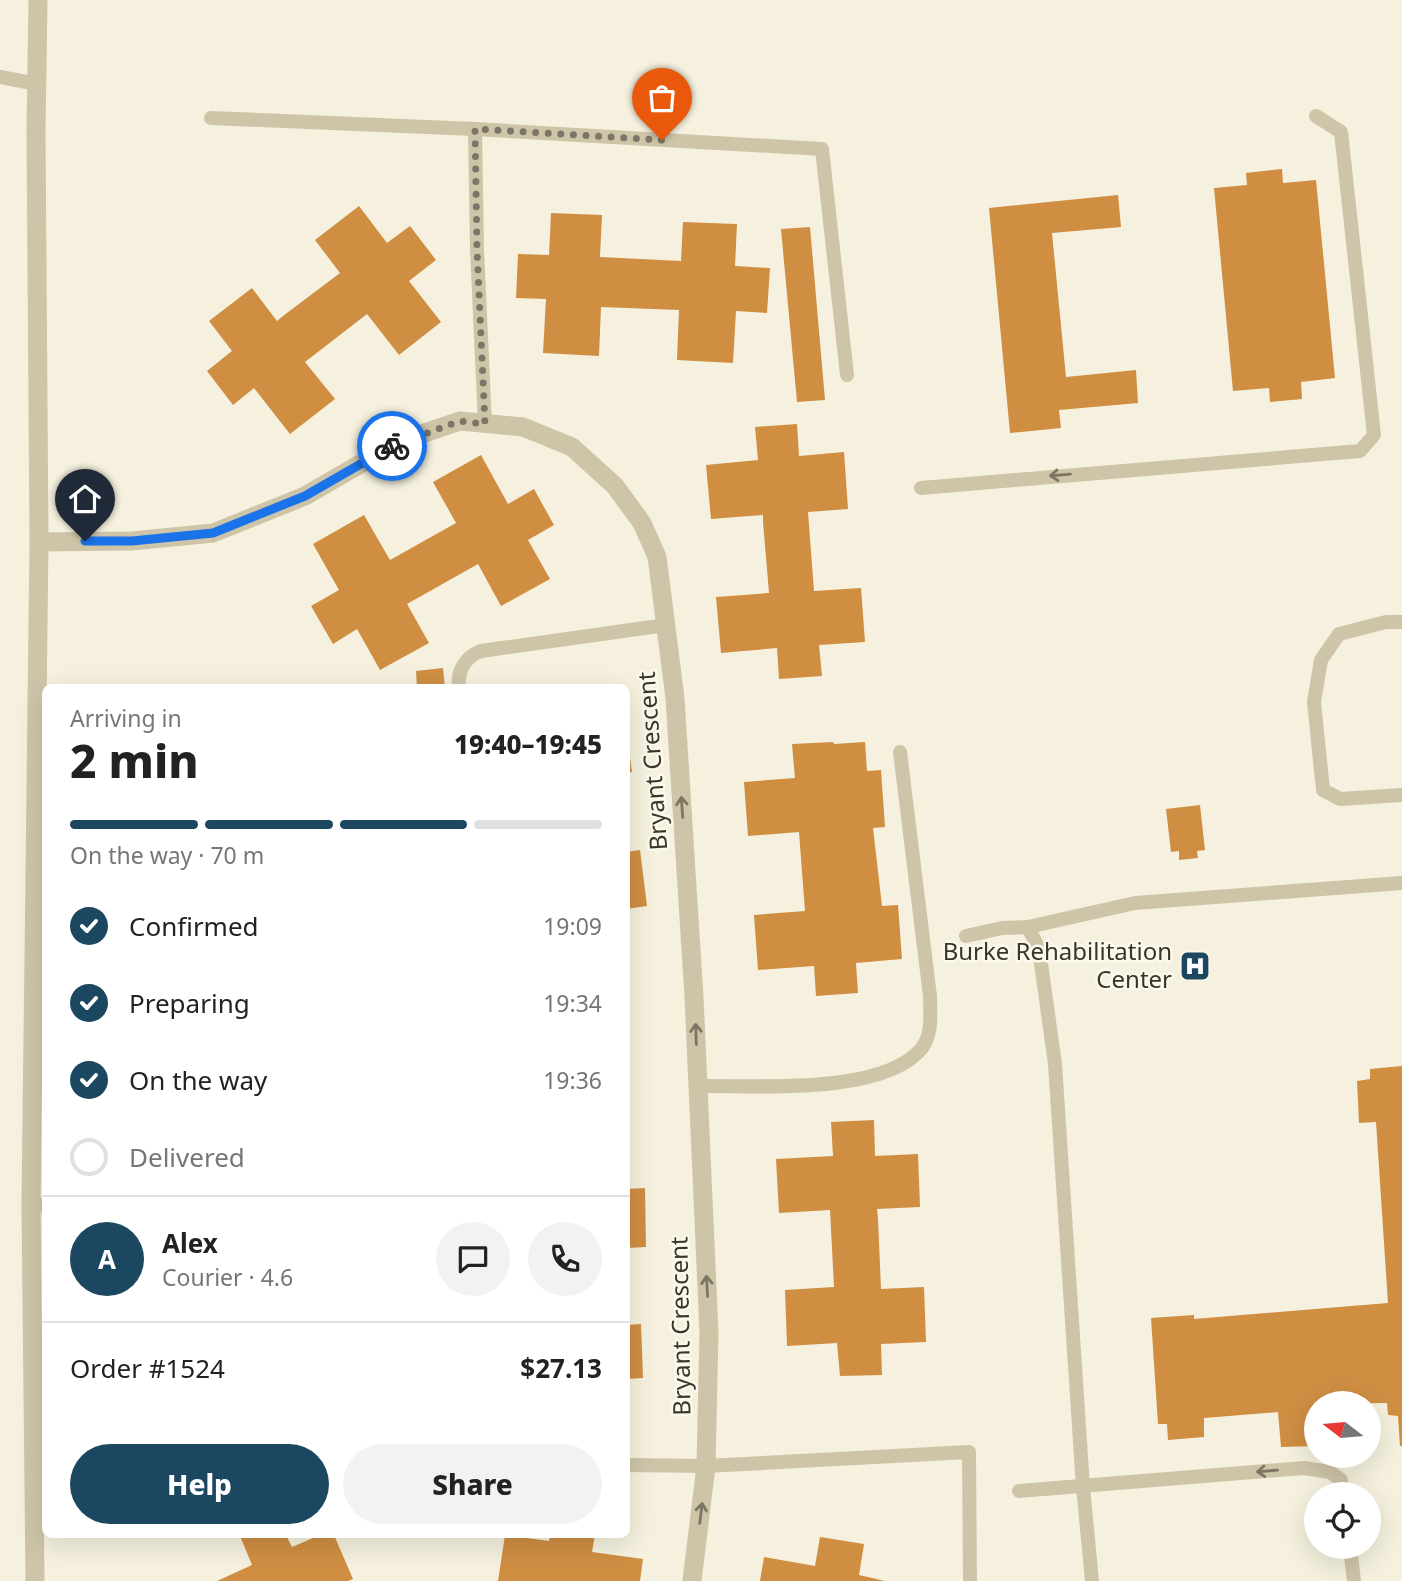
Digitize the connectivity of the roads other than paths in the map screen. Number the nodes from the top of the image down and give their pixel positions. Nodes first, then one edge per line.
1 (38, 0) edge
2 (0, 77) edge
3 (37, 84) junction
4 (1316, 116) dead end
5 (211, 118) dead end
6 (475, 129) junction
7 (847, 375) dead end
8 (485, 424) junction
9 (921, 488) dead end
10 (39, 542) junction
11 (1402, 622) edge
12 (666, 625) junction
13 (458, 684) edge
14 (900, 752) dead end
15 (1402, 795) edge
16 (1402, 883) edge
17 (1028, 926) junction
18 (966, 936) dead end
19 (39, 957) edge
20 (698, 1086) junction
21 (38, 1205) edge
22 (630, 1465) edge
23 (706, 1466) junction
24 (1341, 1482) edge
25 (1083, 1487) junction
26 (1019, 1491) dead end
27 (1351, 1559) edge
28 (35, 1581) edge
29 (692, 1581) edge
30 (971, 1581) edge
31 (1092, 1581) edge
32 (1354, 1581) edge

1 - 3 street
2 - 3 lane
3 - 10 street
4 -> 9 lane
5 - 6 lane
6 - 7 lane
6 - 8 lane
8 - 10 street, Bryant Crescent
8 - 12 street, Bryant Crescent
10 - 19 street
11 - 15 lane
12 - 13 lane
20 -> 12 street, Bryant Crescent
14 - 20 lane
16 - 17 lane
17 - 18 lane
17 - 25 lane
19 - 21 street
23 -> 20 street, Bryant Crescent
21 - 28 street
22 - 23 lane
29 -> 23 street, Bryant Crescent
23 - 30 lane
24 -> 25 lane
25 - 26 lane
25 - 31 lane
27 - 32 lane

